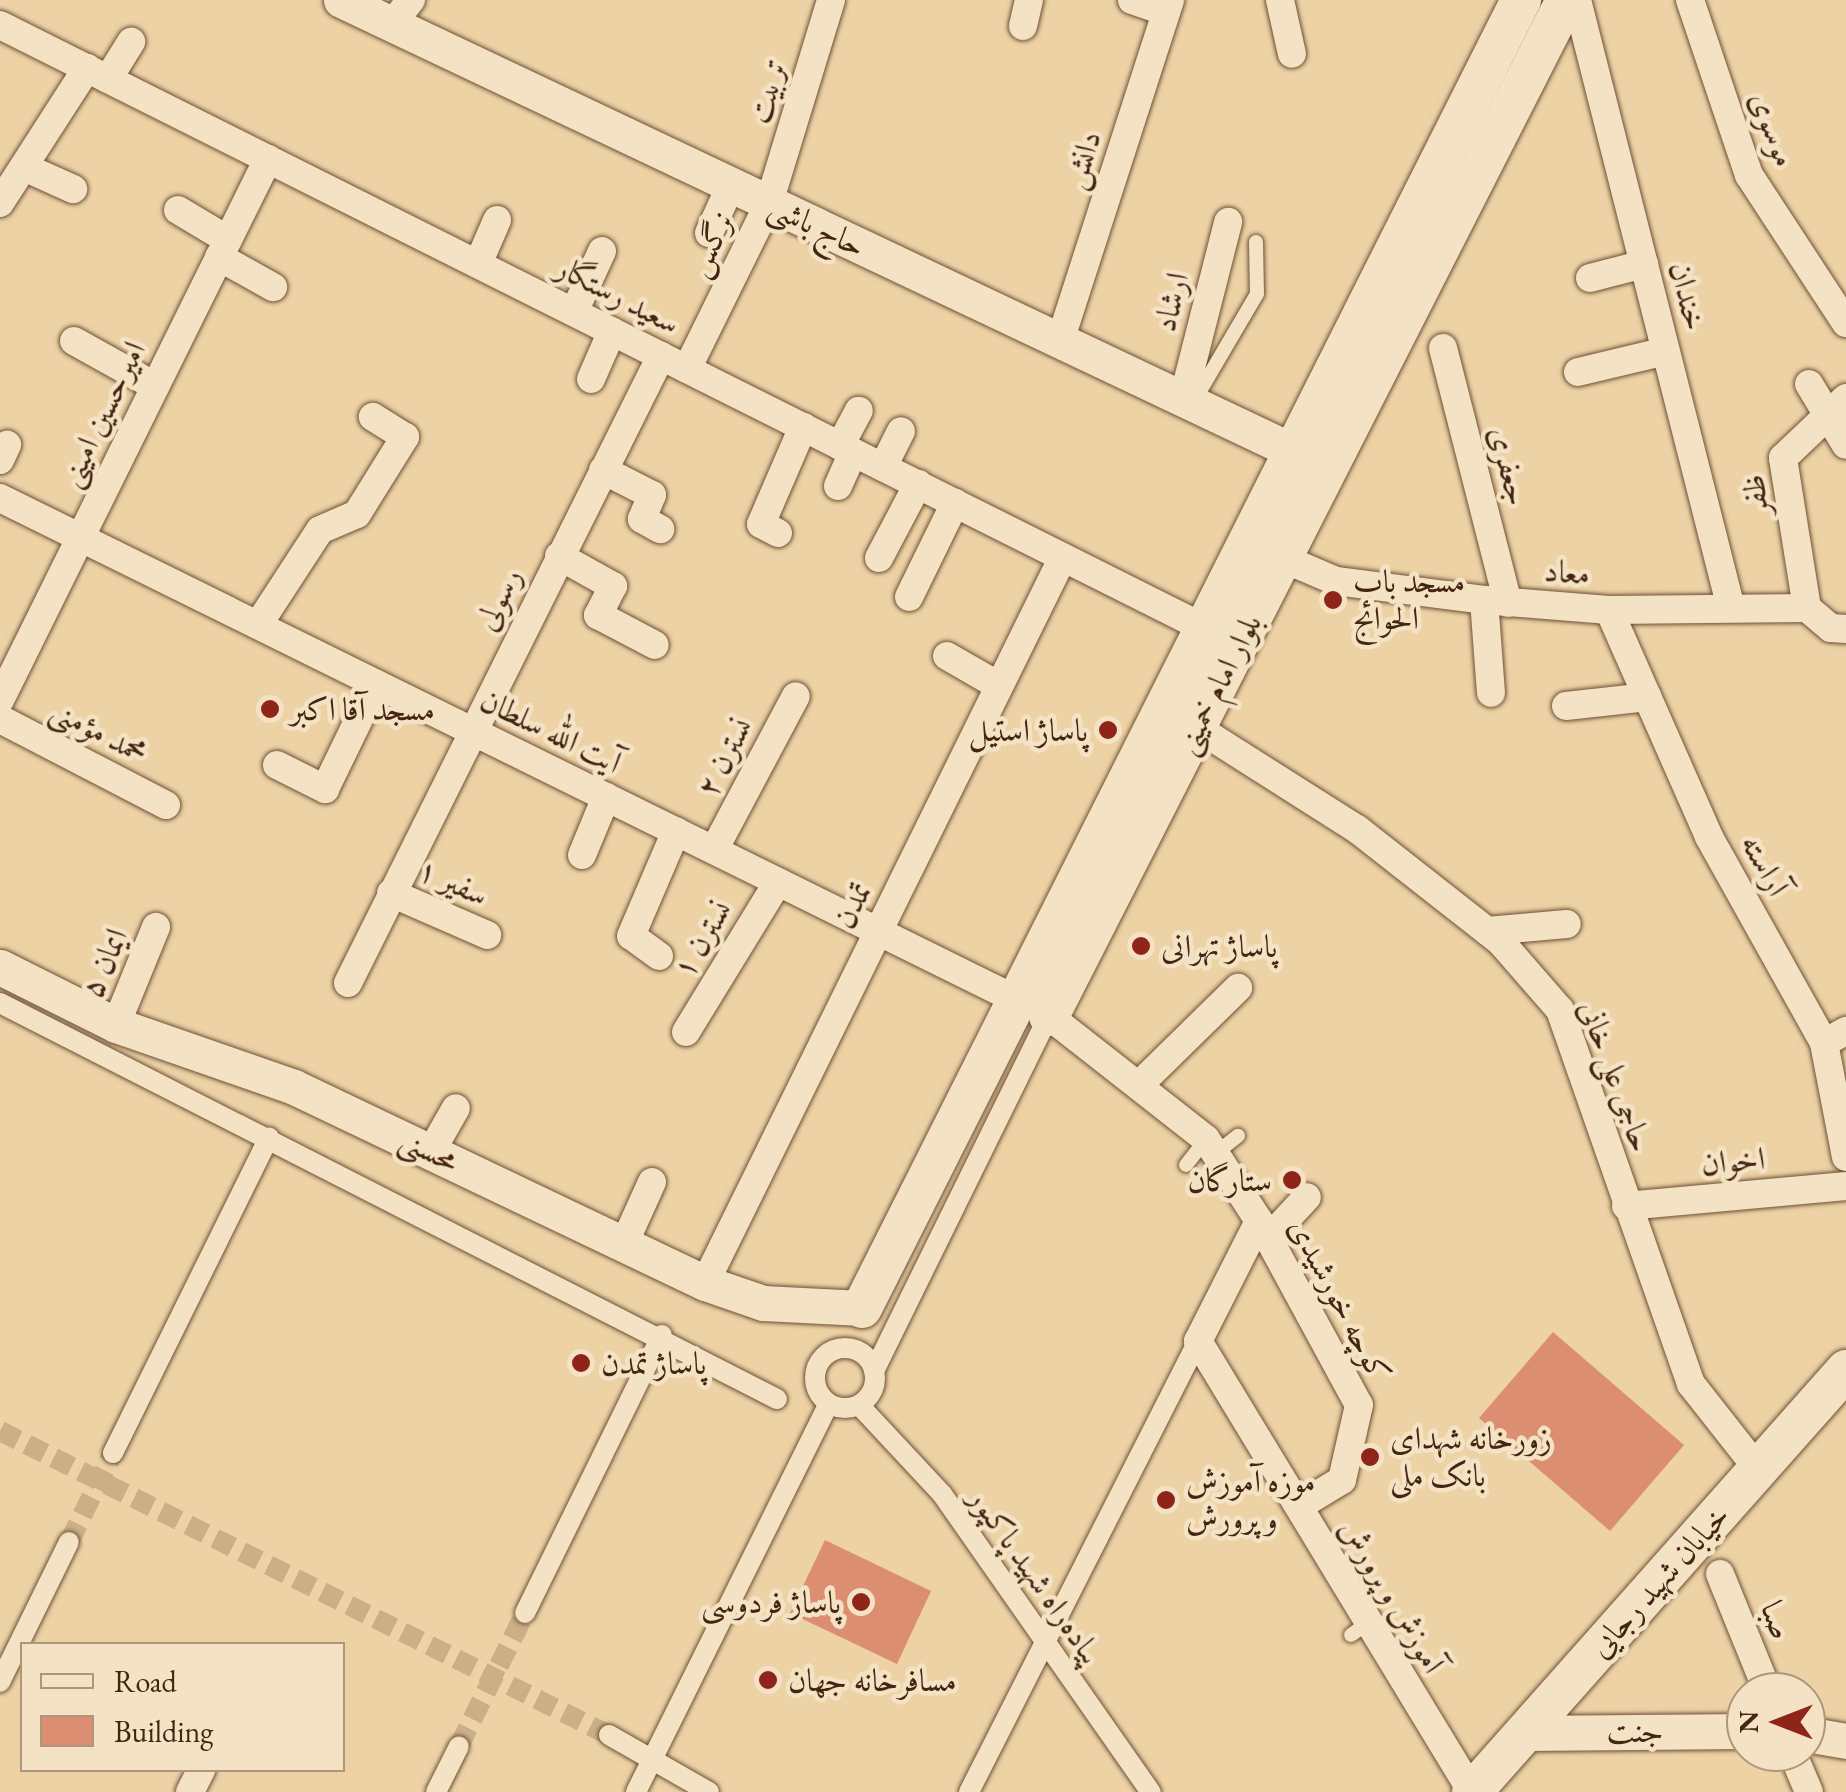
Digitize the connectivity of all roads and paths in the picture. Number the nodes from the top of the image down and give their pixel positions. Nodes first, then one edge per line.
1 (342, 0) edge
2 (831, 0) edge
3 (1132, 0) edge
4 (1280, 0) edge
5 (1521, 0) edge
6 (1566, 0) edge
7 (1577, 0) edge
8 (1690, 0) edge
9 (1168, 6) edge
10 (402, 12) edge
11 (0, 25) edge
12 (132, 42) dead end
13 (1292, 54) dead end
14 (97, 74) junction
15 (268, 159) junction
16 (24, 166) junction
17 (731, 185) junction
18 (73, 189) dead end
19 (0, 203) edge
20 (769, 203) junction
21 (178, 210) dead end
22 (497, 220) dead end
23 (1228, 222) dead end
24 (709, 233) dead end
25 (1256, 242) dead end
26 (224, 248) junction
27 (602, 251) dead end
28 (478, 264) junction
29 (1644, 264) junction
30 (1590, 278) dead end
31 (273, 287) dead end
32 (574, 312) junction
33 (1846, 323) edge
34 (612, 331) junction
35 (74, 341) dead end
36 (1060, 341) junction
37 (1443, 348) dead end
38 (1666, 351) junction
39 (661, 356) junction
40 (688, 369) junction
41 (1578, 372) dead end
42 (591, 378) dead end
43 (1810, 384) dead end
44 (155, 386) junction
45 (1187, 401) junction
46 (1837, 407) edge
47 (859, 411) dead end
48 (373, 417) dead end
49 (802, 426) junction
50 (901, 431) dead end
51 (1846, 444) edge
52 (847, 449) junction
53 (1293, 452) junction
54 (883, 467) junction
55 (603, 470) junction
56 (918, 484) junction
57 (838, 486) dead end
58 (0, 498) edge
59 (955, 503) junction
60 (660, 528) dead end
61 (778, 533) dead end
62 (80, 538) junction
63 (559, 556) junction
64 (1063, 557) junction
65 (879, 558) dead end
66 (1282, 558) junction
67 (910, 597) dead end
68 (1496, 601) junction
69 (1731, 608) junction
70 (1807, 608) junction
71 (1609, 610) junction
72 (258, 625) junction
73 (1204, 628) junction
74 (1846, 628) edge
75 (654, 645) dead end
76 (948, 656) dead end
77 (376, 684) junction
78 (999, 686) junction
79 (1491, 693) dead end
80 (796, 696) dead end
81 (1648, 696) junction
82 (0, 700) edge
83 (1566, 706) dead end
84 (0, 720) edge
85 (1196, 727) junction
86 (470, 730) junction
87 (277, 765) dead end
88 (606, 797) junction
89 (166, 805) dead end
90 (676, 831) junction
91 (714, 850) junction
92 (582, 854) dead end
93 (778, 882) junction
94 (391, 893) junction
95 (1566, 924) dead end
96 (156, 928) dead end
97 (878, 931) junction
98 (1487, 931) junction
99 (487, 936) dead end
100 (658, 956) dead end
101 (0, 967) edge
102 (348, 983) dead end
103 (1238, 988) dead end
104 (0, 1003) edge
105 (1033, 1008) junction
106 (116, 1025) junction
107 (686, 1032) dead end
108 (1835, 1037) edge
109 (1140, 1083) junction
110 (456, 1108) dead end
111 (269, 1137) junction
112 (1220, 1143) junction
113 (432, 1150) junction
114 (1846, 1158) edge
115 (1186, 1164) dead end
116 (652, 1182) dead end
117 (1846, 1186) edge
118 (1307, 1197) dead end
119 (1626, 1206) junction
120 (1264, 1230) junction
121 (624, 1244) junction
122 (704, 1283) junction
123 (862, 1308) junction
124 (662, 1336) junction
125 (1198, 1341) junction
126 (838, 1348) junction
127 (1846, 1370) edge
128 (874, 1371) junction
129 (777, 1399) dead end
130 (829, 1404) junction
131 (860, 1405) junction
132 (113, 1453) tunnel mouth
133 (1758, 1469) junction
134 (1299, 1506) junction
135 (69, 1542) tunnel mouth
136 (1720, 1574) dead end
137 (524, 1613) tunnel mouth
138 (1048, 1644) junction
139 (1760, 1672) edge
140 (0, 1682) edge
141 (1726, 1731) edge
142 (1525, 1733) junction
143 (608, 1735) tunnel mouth
144 (459, 1746) tunnel mouth
145 (653, 1758) junction
146 (436, 1792) edge
147 (636, 1792) edge
148 (709, 1792) edge
149 (970, 1792) edge
150 (1151, 1792) edge
151 (1472, 1792) edge

1 - 10 street, حاج باشی
2 - 20 street, تربیت
3 - 9 street
4 - 13 street
5 - 53 main road, بلوار امام خمینی
6 - 66 main road, بلوار امام خمینی
7 - 29 street, خندان
8 - 33 street, موسوی
9 - 36 street, دانش
10 - 17 street, حاج باشی
11 - 14 street, سعید رستگار
12 - 14 street
14 - 15 street, سعید رستگار
14 - 16 street
15 - 26 street, امیرحسین امینی
15 - 28 street, سعید رستگار
16 - 18 street
16 - 19 street
17 - 20 street, حاج باشی
17 - 24 street
20 - 36 street, حاج باشی
20 - 40 street, نرگس
21 - 26 street
22 - 28 street
23 - 45 street, ارشاد
25 - 45 lane
26 - 31 street
26 - 44 street, امیرحسین امینی
27 - 32 street
28 - 32 street, سعید رستگار
29 - 30 street
29 - 38 street, خندان
32 - 34 street, سعید رستگار
34 - 39 street, سعید رستگار
34 - 42 street
35 - 44 street
36 - 45 street, حاج باشی
37 - 68 street, جعفری
38 - 41 street
38 - 69 street, خندان
39 - 40 street, سعید رستگار
39 - 55 street, رسولی
40 - 49 street, سعید رستگار
43 - 46 street
44 - 62 street, امیرحسین امینی
45 - 53 street, حاج باشی
46 - 51 street
46 - 70 street, ظفر
47 - 52 street
48 - 72 street
49 - 52 street, سعید رستگار
49 - 61 street
50 - 54 street
52 - 54 street, سعید رستگار
52 - 57 street
53 - 73 main road, بلوار امام خمینی
54 - 56 street, سعید رستگار
55 - 60 street
55 - 63 street, رسولی
56 - 59 street, سعید رستگار
56 - 65 street
58 - 62 street, آیت الله سلطان
59 - 64 street, سعید رستگار
59 - 67 street
62 - 72 street, آیت الله سلطان
62 - 82 street, امیرحسین امینی
63 - 75 street
63 - 86 street, رسولی
64 - 73 street, سعید رستگار
64 - 78 street, تمدن
66 - 68 street, معاد
66 - 85 main road, بلوار امام خمینی
68 - 71 street, معاد
68 - 79 street, جعفری
69 - 70 street, معاد
69 - 71 street, معاد
70 - 74 street, معاد
71 - 81 street, آراسته
72 - 77 street, آیت الله سلطان
73 - 105 main road, بلوار امام خمینی
76 - 78 street
77 - 86 street, آیت الله سلطان
77 - 87 street
78 - 97 street, تمدن
80 - 91 street, نسترن ۲
81 - 83 street
81 - 108 street, آراسته
84 - 89 street, محمد مؤمنی
85 - 98 street, حاجی علی خانی
85 - 105 main road, بلوار امام خمینی
86 - 88 street, آیت الله سلطان
86 - 94 street, رسولی
88 - 90 street, آیت الله سلطان
88 - 92 street
90 - 91 street, آیت الله سلطان
90 - 100 street
91 - 93 street, آیت الله سلطان
93 - 97 street, آیت الله سلطان
93 - 107 street, نسترن ۱
94 - 99 street, سفیر ۱
94 - 102 street, رسولی
95 - 98 street
96 - 106 street, ایمان ۵
97 - 105 street, آیت الله سلطان
97 - 122 street, تمدن
98 - 119 street, حاجی علی خانی
101 - 106 street, محسنی
103 - 109 street
104 - 111 street
105 - 109 street
105 - 123 main road, بلوار امام خمینی
105 - 128 street, بلوار امام خمینی
106 - 113 street, محسنی
108 - 114 street, آراسته
109 - 112 street
110 - 113 street
111 - 124 street
111 - 132 street
112 - 115 lane
112 - 120 street
113 - 121 street, محسنی
116 - 121 street
117 - 119 street, اخوان
118 - 120 street
119 - 133 street, حاجی علی خانی
120 - 125 street
120 - 134 street, کوچه خورشیدی
121 - 122 street, محسنی
122 - 123 street, محسنی
123 - 126 street, بلوار امام خمینی
124 - 129 street
124 - 137 street
125 - 134 street, آموزش و پرورش
125 - 138 street
126 - 128 street
126 - 130 street
127 - 133 main road, خیابان شهید رجایی
128 - 131 street
130 - 131 street
130 - 145 street
131 - 138 street, پیاده‌راه شهید پاکپور
133 - 142 main road, خیابان شهید رجایی
134 - 151 street, آموزش و پرورش
135 - 140 street
136 - 139 street, صبا
138 - 149 street
138 - 150 street, پیاده‌راه شهید پاکپور
141 - 142 street, جنت
142 - 151 main road, خیابان شهید رجایی
143 - 145 street
144 - 146 street
145 - 147 street
145 - 148 street

